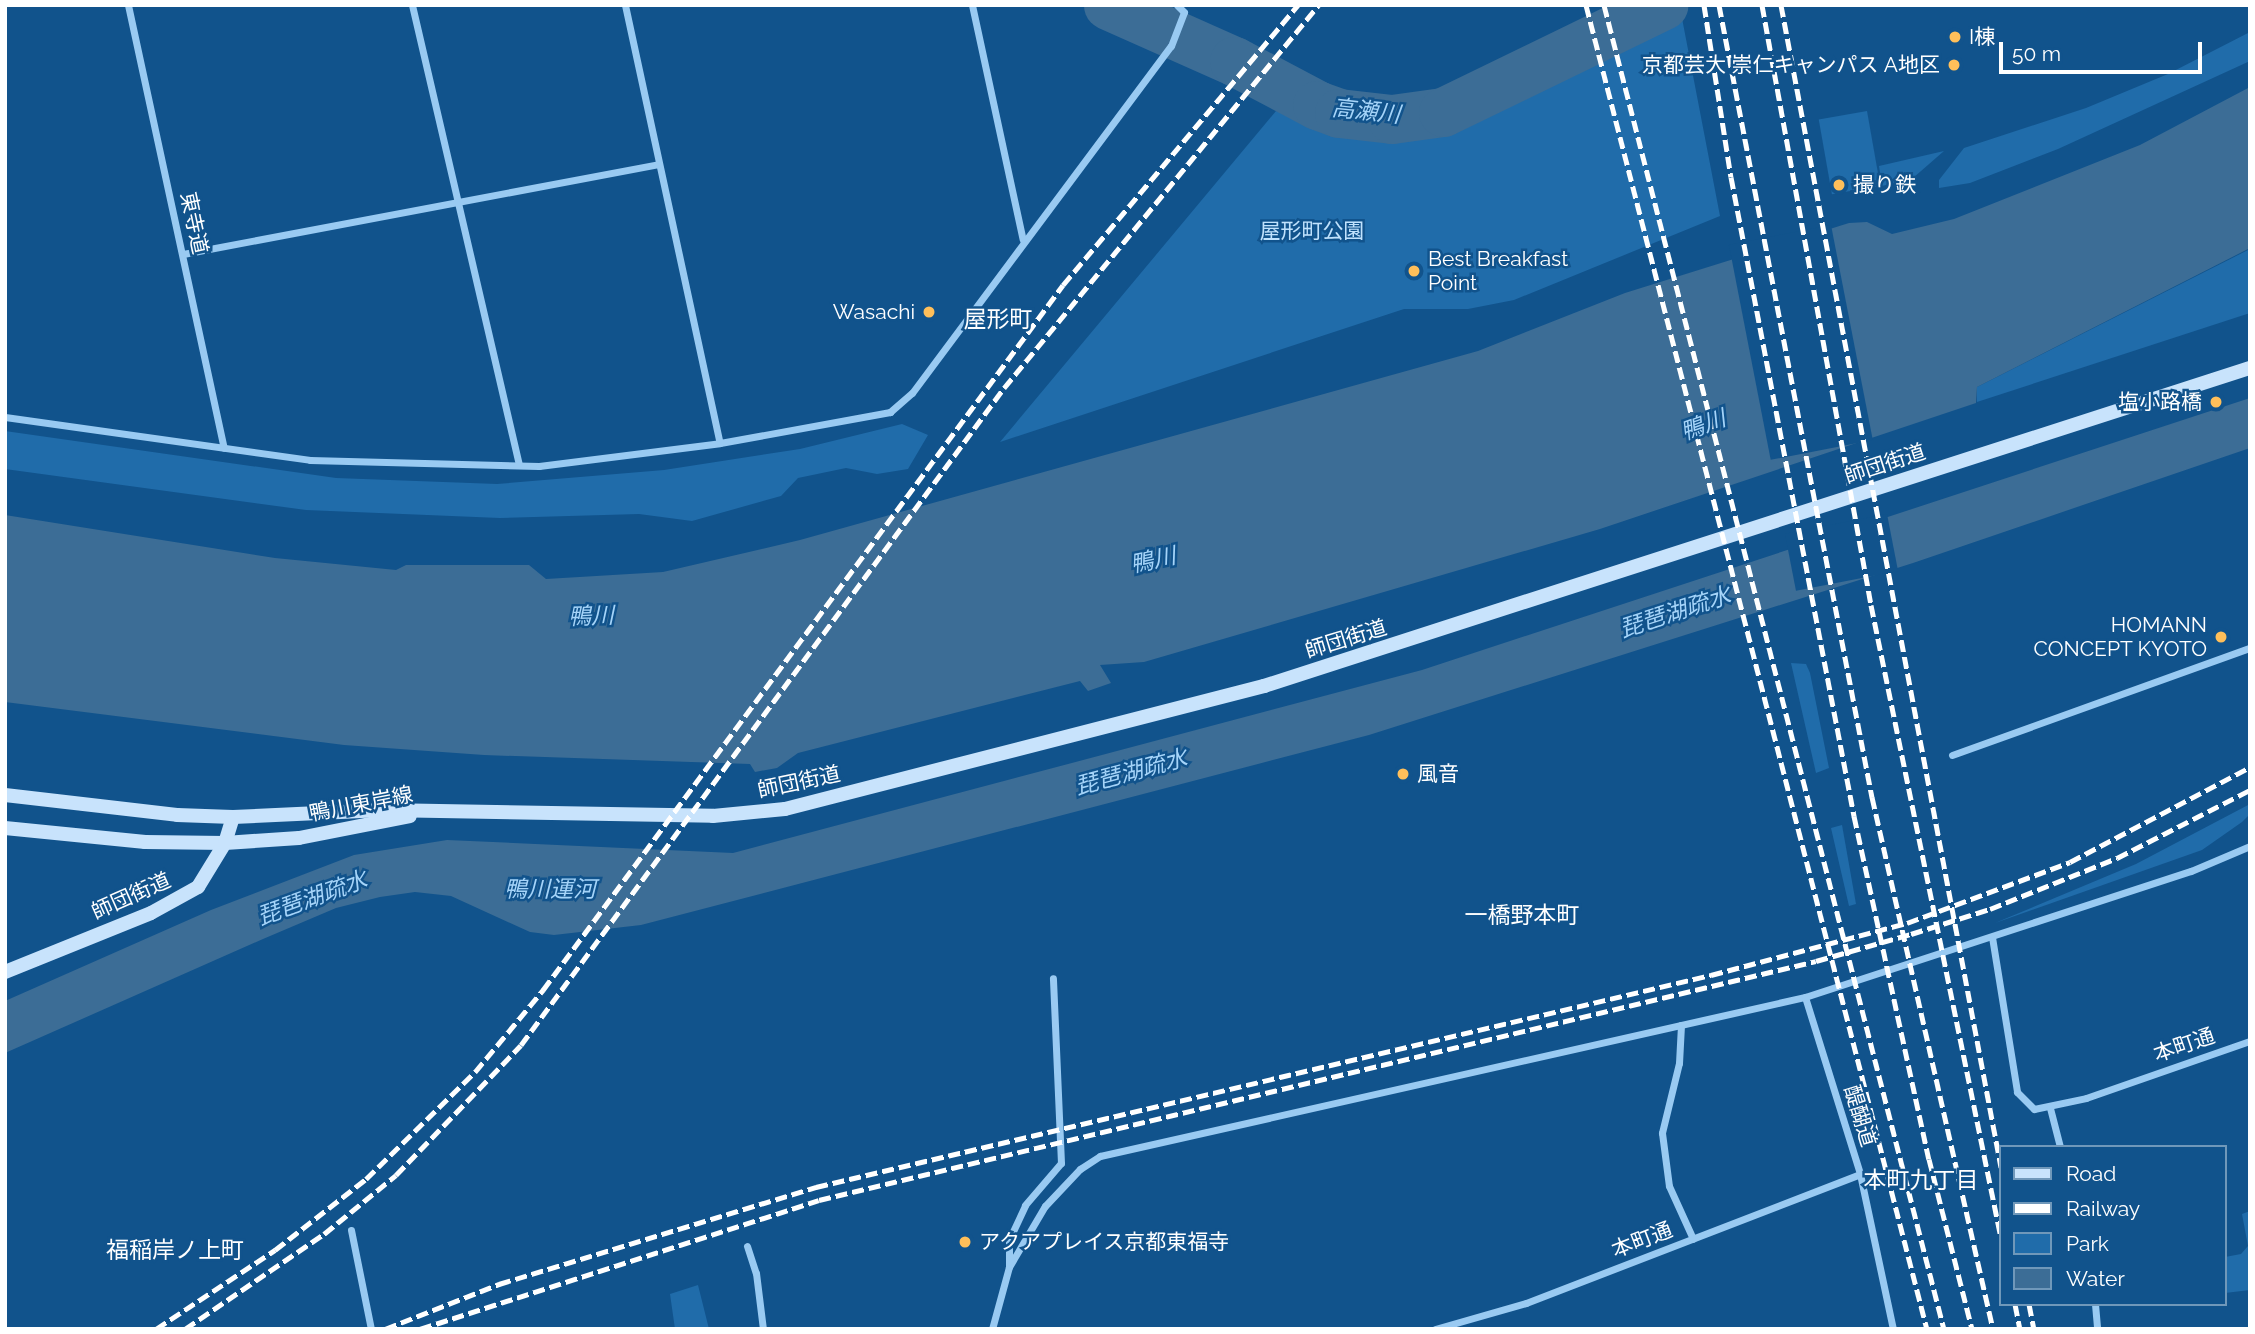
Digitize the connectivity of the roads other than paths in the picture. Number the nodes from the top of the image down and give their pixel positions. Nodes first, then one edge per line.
1 (128, 5) edge
2 (412, 5) edge
3 (625, 5) edge
4 (972, 5) edge
5 (1177, 5) edge
6 (659, 164) junction
7 (458, 205) junction
8 (1023, 240) junction
9 (183, 254) junction
10 (2250, 368) edge
11 (5, 417) edge
12 (720, 443) junction
13 (225, 448) junction
14 (519, 465) junction
15 (2250, 648) edge
16 (1952, 755) dead end
17 (8, 795) edge
18 (428, 812) junction
19 (233, 817) junction
20 (6, 828) edge
21 (225, 843) junction
22 (2249, 846) edge
23 (1992, 937) junction
24 (5, 972) edge
25 (1053, 978) dead end
26 (1805, 997) junction
27 (1681, 1025) junction
28 (2250, 1041) edge
29 (2050, 1108) junction
30 (2059, 1145) edge
31 (1860, 1174) junction
32 (351, 1230) dead end
33 (1693, 1239) junction
34 (747, 1246) dead end
35 (1010, 1267) junction
36 (2095, 1306) edge
37 (371, 1329) edge
38 (763, 1329) edge
39 (992, 1329) edge
40 (1434, 1329) edge
41 (1893, 1329) edge
42 (2098, 1329) edge

1 - 9 street, 東寺道
2 - 7 street
3 - 6 street
4 - 8 street
5 - 8 street
6 - 7 street
6 - 12 street
7 - 9 street
7 - 14 street
8 - 12 street
9 - 13 street, 東寺道
10 - 18 street, 師団街道
11 - 13 street
12 - 14 street
13 - 14 street
15 - 16 street
17 - 19 street, 鴨川東岸線
18 - 19 street, 鴨川東岸線
18 - 21 street, 鴨川東岸線
19 - 21 street, 師団街道
20 - 21 street, 鴨川東岸線
21 - 24 street, 師団街道
22 - 23 street
23 - 26 street
23 - 29 street
25 - 35 street
26 - 27 street
26 - 31 street, 醍醐道
27 - 33 street
27 - 35 street
28 - 29 street, 本町通
29 - 30 street
31 - 33 street, 本町通
31 - 41 street, 醍醐道
32 - 37 street
33 - 40 street, 本町通
34 - 38 street
35 - 39 street
36 - 42 street

